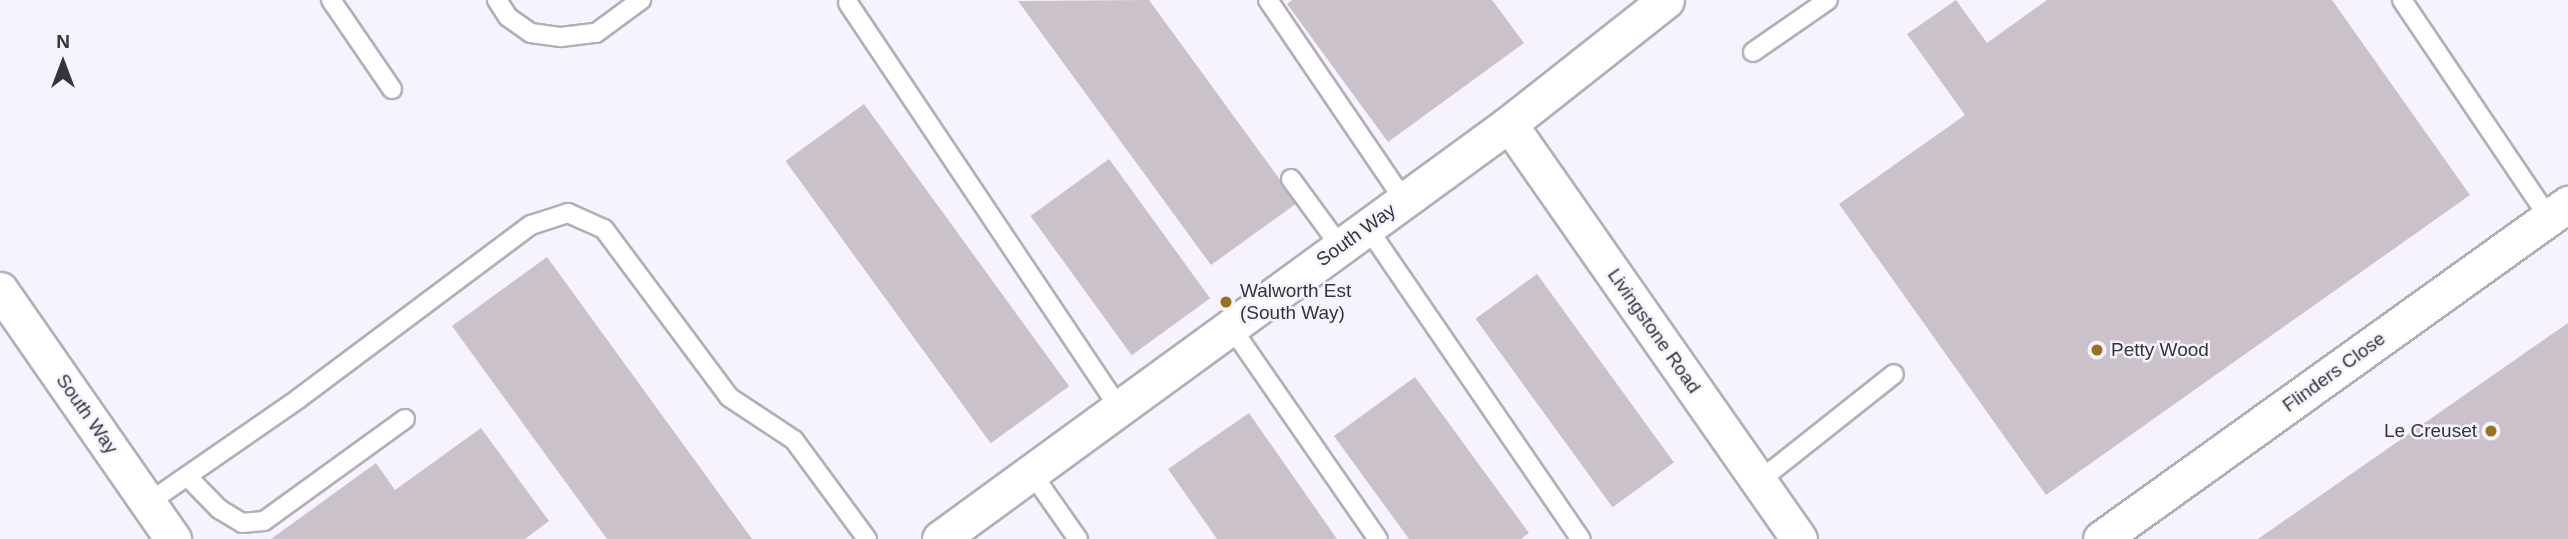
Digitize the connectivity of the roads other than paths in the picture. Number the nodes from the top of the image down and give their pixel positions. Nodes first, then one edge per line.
1 (331, 0) edge
2 (497, 0) edge
3 (641, 0) edge
4 (1268, 0) edge
5 (1666, 0) edge
6 (1828, 0) edge
7 (2402, 0) edge
8 (848, 3) dead end
9 (1753, 52) dead end
10 (391, 89) dead end
11 (1509, 124) junction
12 (1291, 179) dead end
13 (1404, 200) junction
14 (2558, 211) edge
15 (1354, 237) junction
16 (1, 292) edge
17 (1230, 327) junction
18 (1894, 374) dead end
19 (1118, 407) junction
20 (405, 419) dead end
21 (1031, 472) junction
22 (187, 476) junction
23 (1759, 481) junction
24 (148, 503) junction
25 (173, 539) edge
26 (867, 539) edge
27 (940, 539) edge
28 (1079, 539) edge
29 (1378, 539) edge
30 (1581, 539) edge
31 (1799, 539) edge
32 (2101, 539) edge

1 - 10 lane
2 - 3 lane
4 - 13 lane
5 - 11 street, South Way
6 - 9 lane
7 - 14 lane
8 - 19 lane
11 - 13 street, South Way
11 - 23 street, Livingstone Road
12 - 15 lane
13 - 15 street, South Way
14 - 32 street, Flinders Close
15 - 17 street, South Way
15 - 30 lane
16 - 24 street, South Way
17 - 19 street, South Way
17 - 29 lane
18 - 23 lane
19 - 21 street, South Way
20 - 22 lane
21 - 27 street, South Way
21 - 28 lane
22 - 24 lane
22 - 26 lane
23 - 31 street, Livingstone Road
24 - 25 street, South Way

